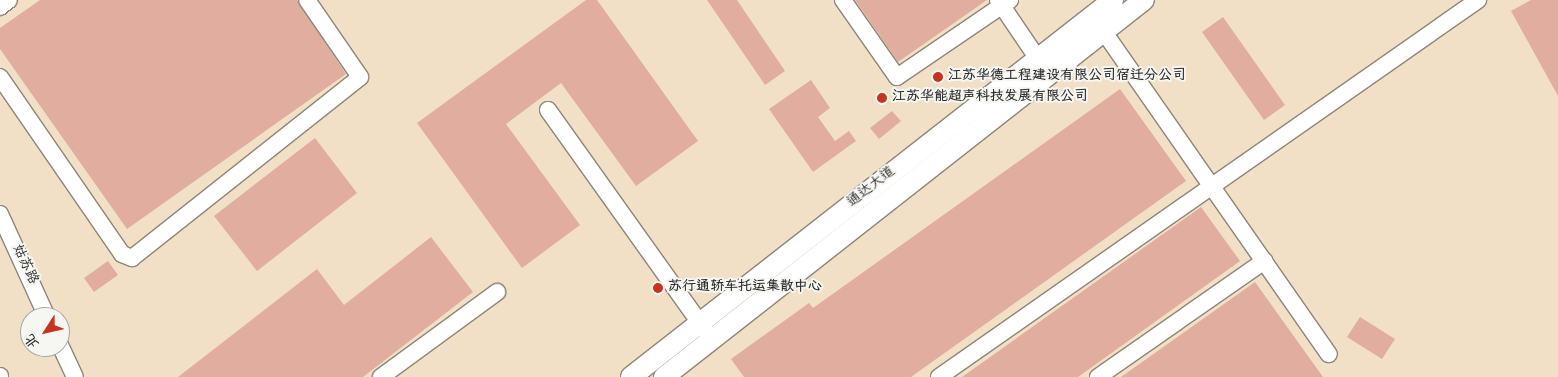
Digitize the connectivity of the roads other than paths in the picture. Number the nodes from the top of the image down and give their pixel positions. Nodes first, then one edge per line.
1 (10, 0) edge
2 (307, 0) edge
3 (843, 0) edge
4 (1113, 0) edge
5 (1144, 0) edge
6 (1478, 0) edge
7 (1003, 2) edge
8 (0, 6) edge
9 (1098, 24) junction
10 (1038, 59) junction
11 (0, 77) edge
12 (548, 110) dead end
13 (1212, 186) junction
14 (0, 214) edge
15 (1264, 261) junction
16 (497, 292) dead end
17 (42, 307) edge
18 (700, 323) junction
19 (712, 340) junction
20 (1329, 354) dead end
21 (66, 357) edge
22 (75, 377) edge
23 (381, 377) edge
24 (631, 377) edge
25 (664, 377) edge
26 (939, 377) edge
27 (1098, 377) edge

1 - 8 street
2 - 11 street
3 - 7 street
4 - 9 main road, 通达大道
5 - 9 main road, 通达大道
6 - 13 street
7 - 10 street
9 - 10 main road, 通达大道
9 - 13 street
9 - 19 main road, 通达大道
10 - 18 main road, 通达大道
12 - 18 street
13 - 15 street
13 - 26 street
14 - 17 street, 姑苏路
15 - 20 street
15 - 27 street
16 - 23 street
18 - 19 street
18 - 24 main road, 通达大道
19 - 25 main road, 通达大道
21 - 22 street

